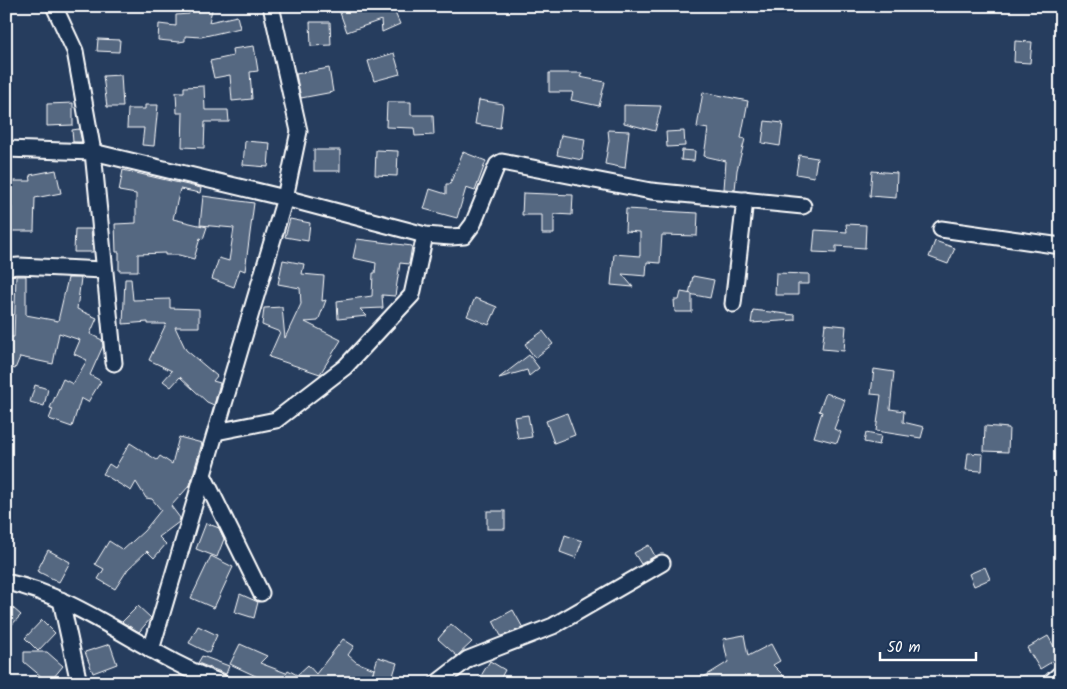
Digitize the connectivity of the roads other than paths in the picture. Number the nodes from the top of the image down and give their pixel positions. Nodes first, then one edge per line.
1 (54, 6) edge
2 (271, 6) edge
3 (6, 149) edge
4 (93, 152) junction
5 (285, 198) junction
6 (745, 200) junction
7 (804, 206) dead end
8 (941, 229) dead end
9 (425, 235) junction
10 (1061, 246) edge
11 (6, 267) edge
12 (104, 270) junction
13 (733, 304) dead end
14 (114, 364) dead end
15 (216, 432) junction
16 (203, 475) junction
17 (662, 563) dead end
18 (6, 582) edge
19 (261, 593) dead end
20 (61, 600) junction
21 (151, 650) junction
22 (1061, 673) edge
23 (193, 677) edge
24 (79, 683) edge
25 (222, 683) edge
26 (437, 683) edge
27 (1050, 683) edge

1 - 4 street
2 - 5 street
3 - 4 street
4 - 5 street
4 - 12 street
5 - 9 street
5 - 15 street
6 - 7 street
6 - 9 street
6 - 13 street
8 - 10 street
9 - 15 street
11 - 12 street
12 - 14 street
15 - 16 street
16 - 19 street
16 - 21 street
17 - 26 street
18 - 20 street
20 - 21 street
20 - 24 street
21 - 23 street
22 - 27 street
23 - 25 street

